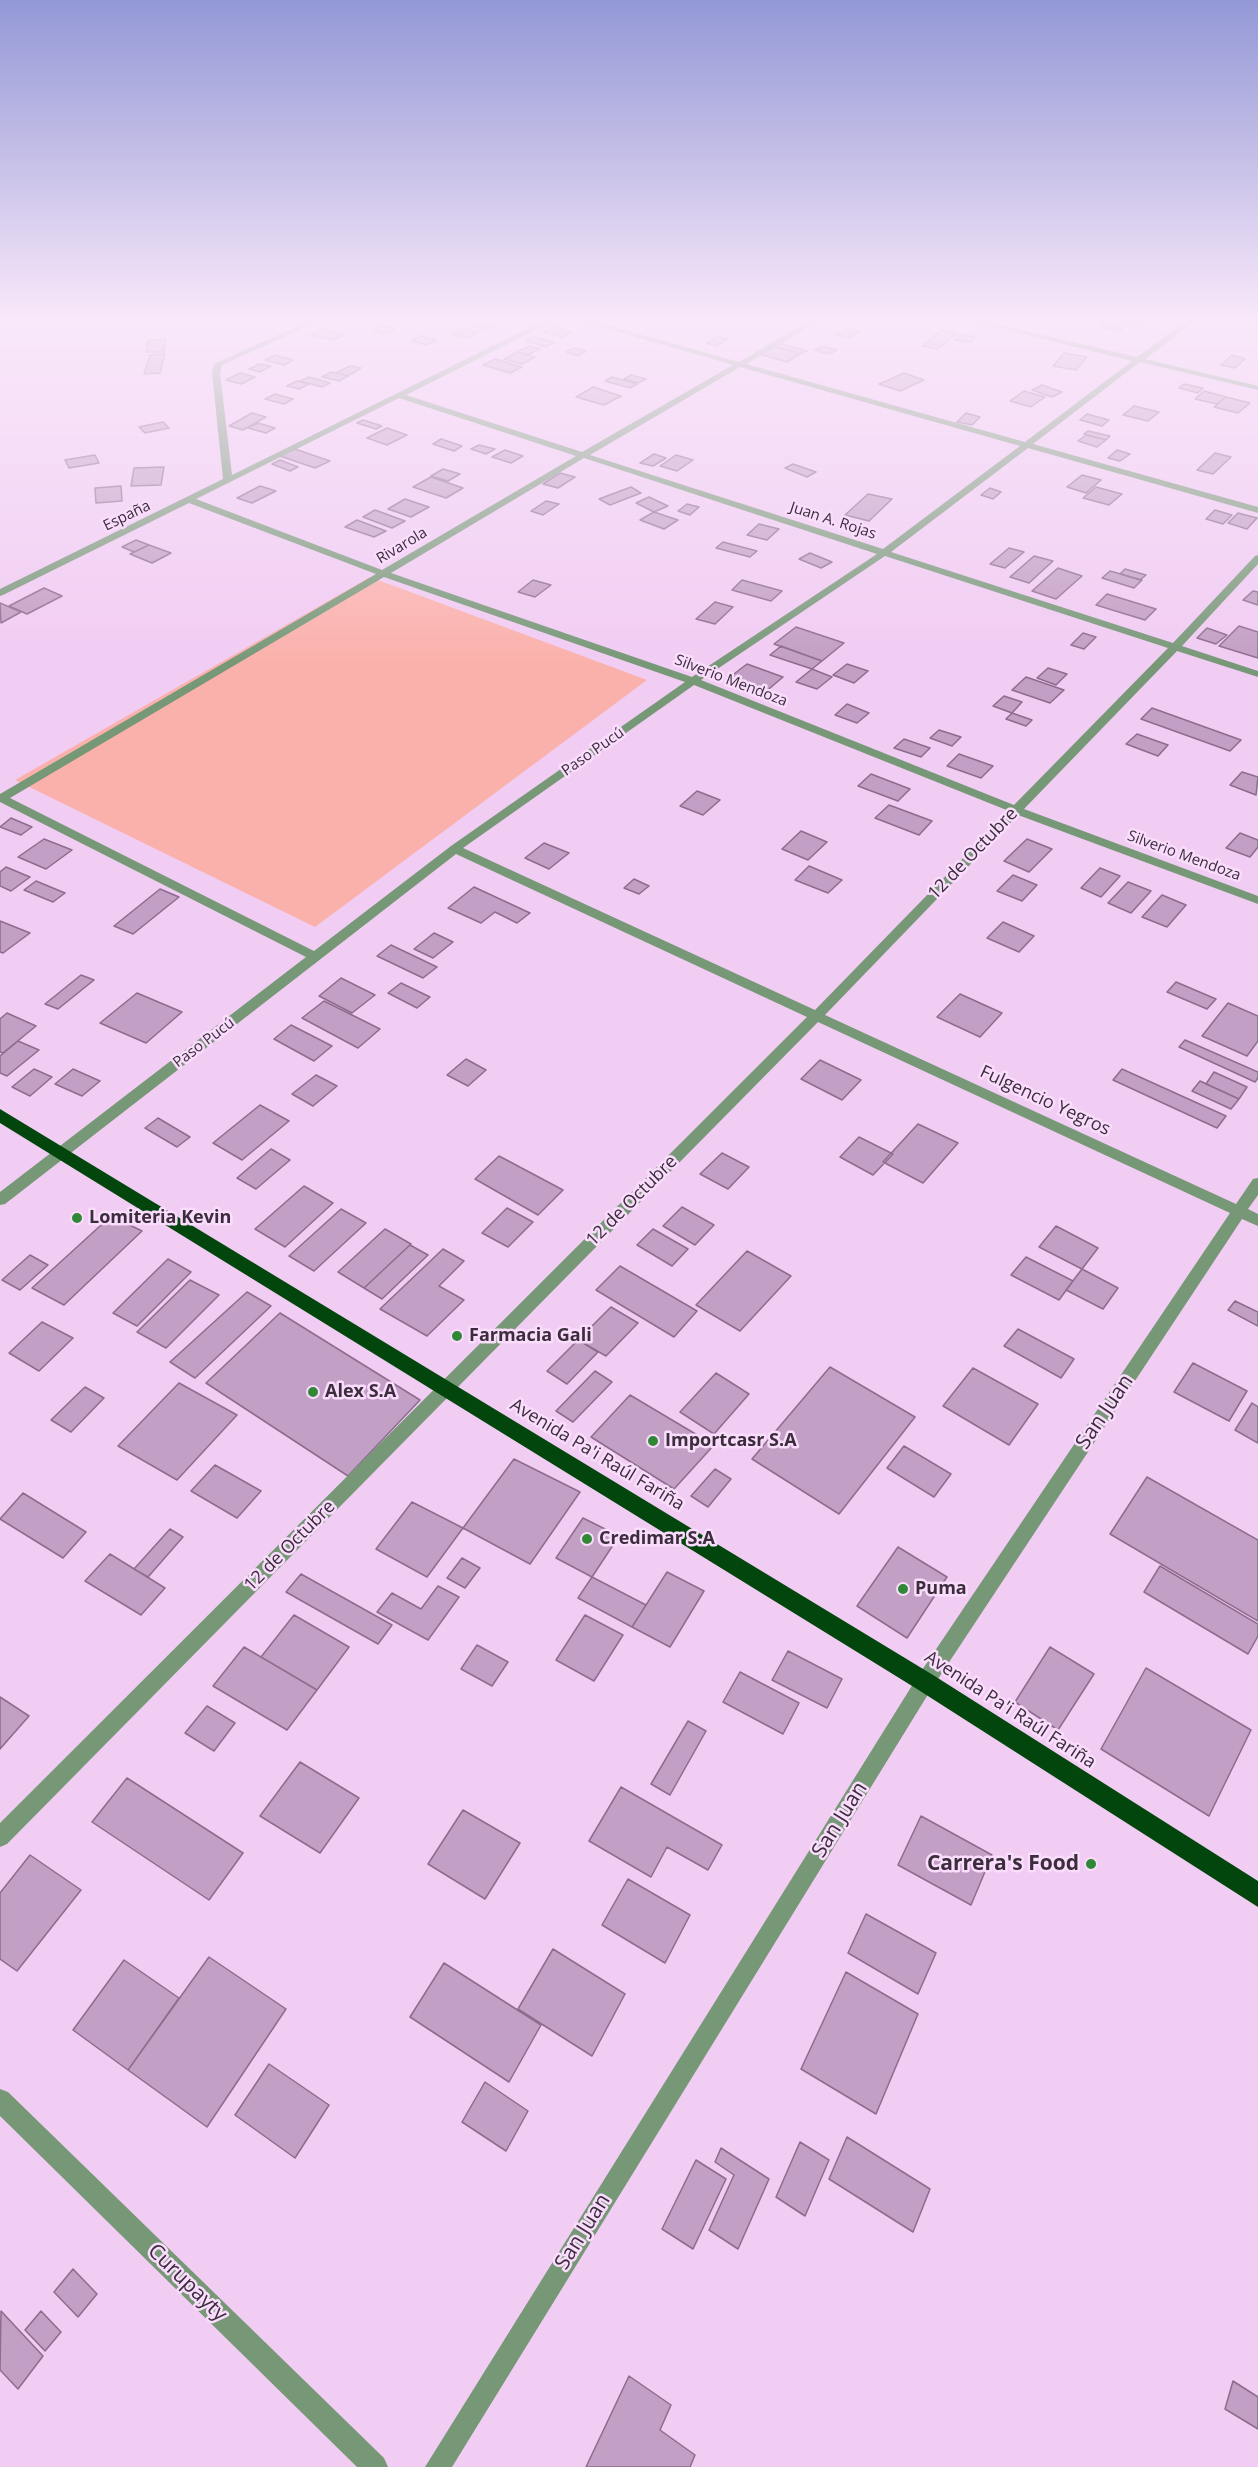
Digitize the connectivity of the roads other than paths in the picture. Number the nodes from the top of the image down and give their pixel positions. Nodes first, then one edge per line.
1 (223, 433) edge
2 (326, 433) edge
3 (513, 433) edge
4 (621, 433) edge
5 (981, 433) edge
6 (1044, 433) edge
7 (1027, 446) junction
8 (582, 456) junction
9 (228, 482) junction
10 (189, 500) junction
11 (1258, 510) edge
12 (884, 553) junction
13 (1258, 558) edge
14 (385, 574) junction
15 (0, 592) edge
16 (1177, 648) junction
17 (1258, 674) edge
18 (693, 681) junction
19 (1, 798) edge
20 (1016, 810) junction
21 (455, 849) junction
22 (1258, 900) edge
23 (316, 957) junction
24 (816, 1017) junction
25 (0, 1115) edge
26 (61, 1152) junction
27 (1258, 1183) edge
28 (0, 1200) edge
29 (1239, 1212) junction
30 (1258, 1220) edge
31 (445, 1389) junction
32 (925, 1682) junction
33 (0, 1838) edge
34 (1258, 1895) edge
35 (0, 2100) edge
36 (375, 2467) edge
37 (438, 2467) edge

1 - 9 street
2 - 9 street, España
3 - 8 street, Juan A. Rojas
4 - 8 street, Rivarola
5 - 7 street
6 - 7 street, Paso Pucú
7 - 11 street
7 - 12 street, Paso Pucú
8 - 12 street, Juan A. Rojas
8 - 14 street, Rivarola
9 - 10 street, España
10 - 14 street, Silverio Mendoza
10 - 15 street, España
12 - 16 street, Juan A. Rojas
12 - 18 street, Paso Pucú
13 - 16 street, 12 de Octubre
14 - 18 street, Silverio Mendoza
14 - 19 street, Rivarola
16 - 17 street, Juan A. Rojas
16 - 20 street, 12 de Octubre
18 - 20 street, Silverio Mendoza
18 - 21 street, Paso Pucú
19 - 23 street
20 - 22 street, Silverio Mendoza
20 - 24 street, 12 de Octubre
21 - 23 street, Paso Pucú
21 - 24 street, Fulgencio Yegros
23 - 26 street, Paso Pucú
24 - 29 street, Fulgencio Yegros
24 - 31 street, 12 de Octubre
25 - 26 highway, Avenida Pa'i Raúl Fariña
26 - 28 street, Paso Pucú
26 - 31 highway, Avenida Pa'i Raúl Fariña
27 - 29 street, San Juan
29 - 30 street, Fulgencio Yegros
29 - 32 street, San Juan
31 - 32 highway, Avenida Pa'i Raúl Fariña
31 - 33 street, 12 de Octubre
32 - 34 highway, Avenida Pa'i Raúl Fariña
32 - 37 street, San Juan
35 - 36 street, Curupayty

